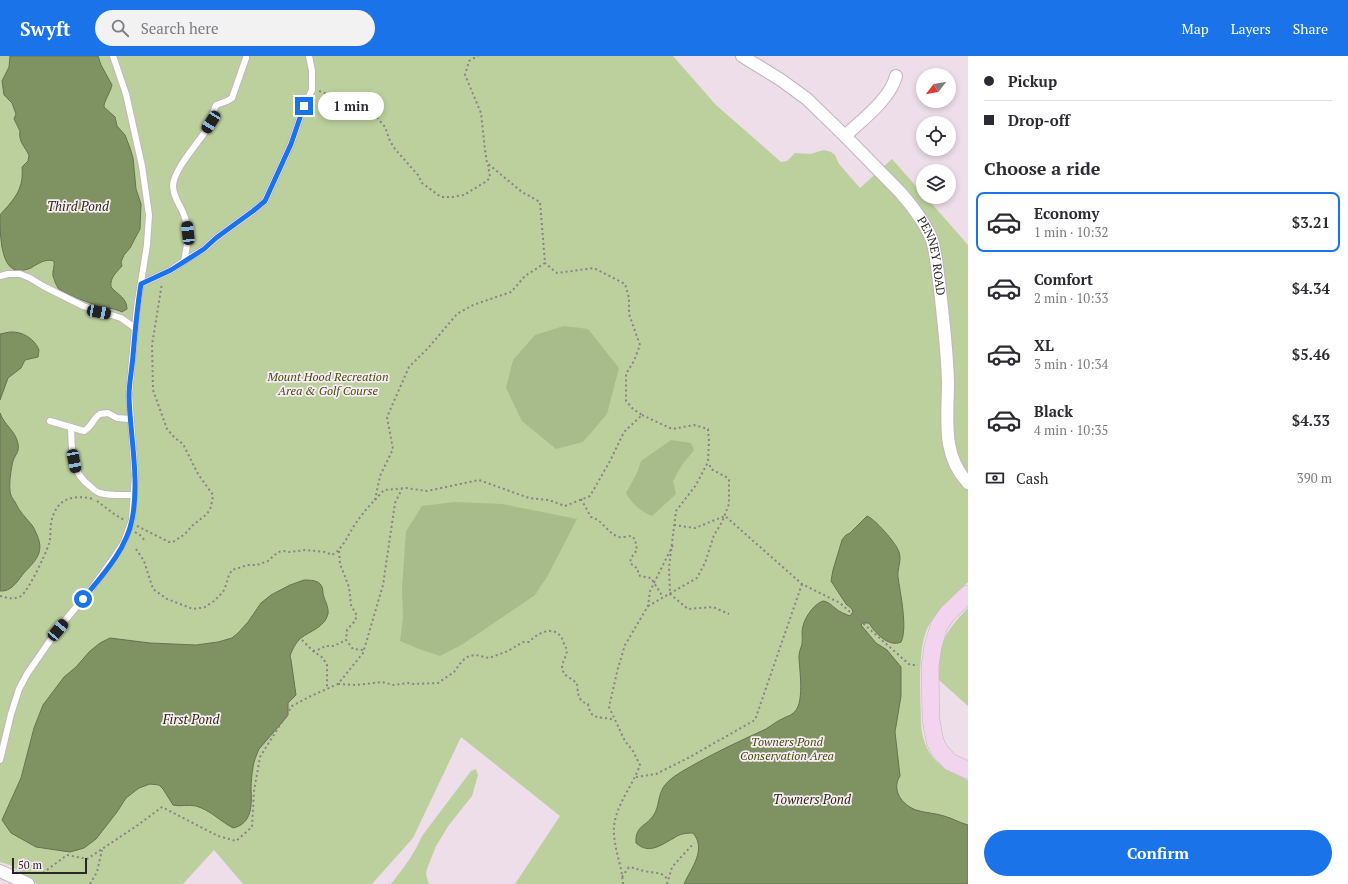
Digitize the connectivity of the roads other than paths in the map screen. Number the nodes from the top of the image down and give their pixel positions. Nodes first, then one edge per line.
1 (113, 56) edge
2 (309, 56) edge
3 (742, 56) edge
4 (246, 58) dead end
5 (896, 76) dead end
6 (845, 136) junction
7 (184, 261) junction
8 (0, 276) edge
9 (141, 284) junction
10 (135, 328) junction
11 (130, 419) junction
12 (50, 421) dead end
13 (70, 427) junction
14 (968, 483) edge
15 (134, 496) junction
16 (968, 594) edge
17 (0, 760) edge
18 (968, 770) edge
19 (0, 870) edge
20 (27, 884) edge

1 - 9 lane
2 - 7 lane
3 - 6 street, PENNEY ROAD
4 - 7 lane
5 - 6 street
6 - 14 street, PENNEY ROAD
7 - 9 lane
8 - 10 lane
9 - 10 lane
10 - 11 lane
11 - 13 lane
11 - 15 lane
12 - 13 lane
13 - 15 lane
15 - 17 lane
16 - 18 street
19 - 20 street

